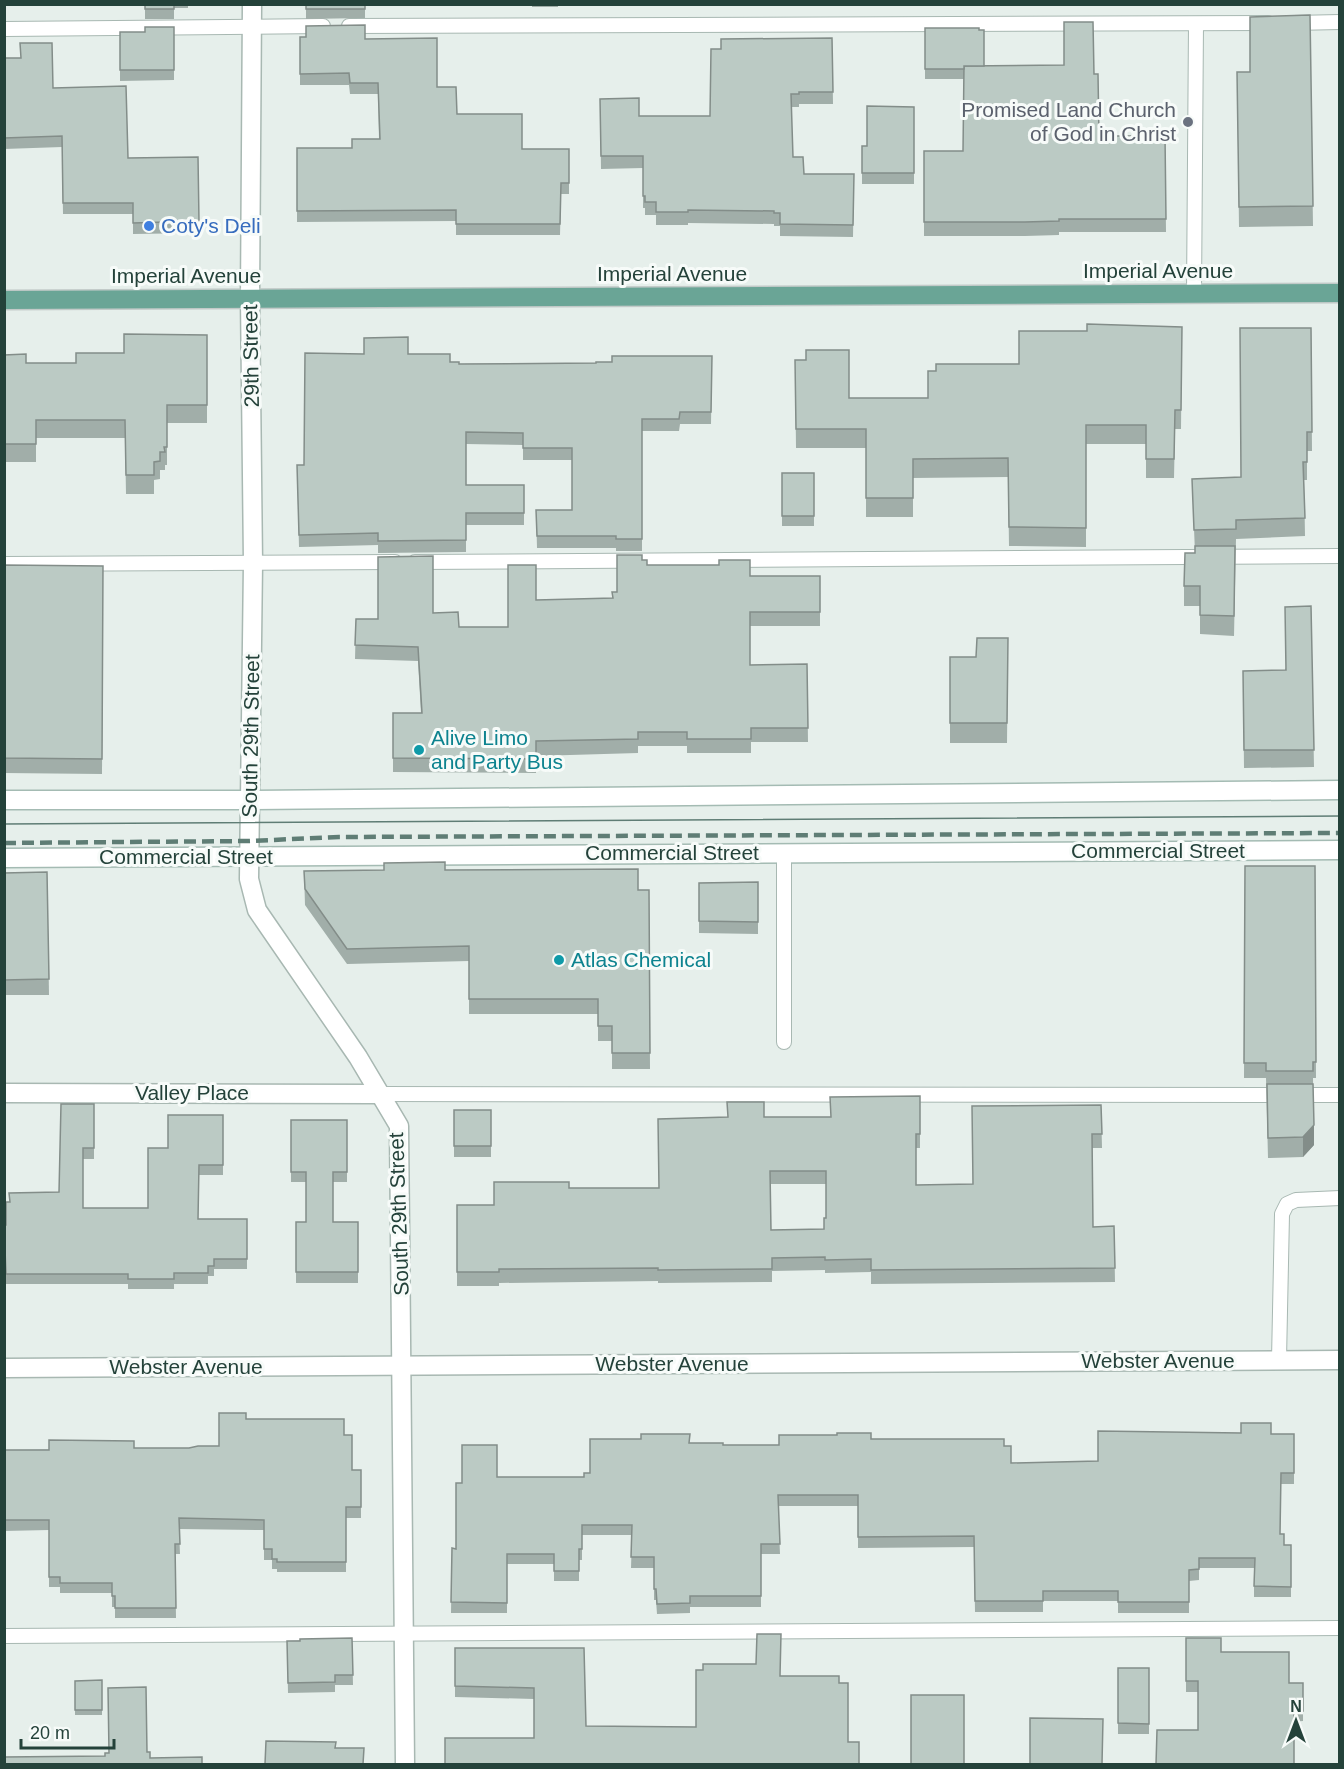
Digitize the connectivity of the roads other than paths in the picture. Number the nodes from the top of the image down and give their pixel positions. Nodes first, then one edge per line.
1 (252, 4) edge
2 (1340, 22) edge
3 (1196, 24) junction
4 (253, 27) junction
5 (4, 28) edge
6 (1340, 293) edge
7 (1194, 294) junction
8 (250, 298) junction
9 (4, 300) edge
10 (1340, 556) edge
11 (253, 563) junction
12 (4, 564) edge
13 (1340, 790) edge
14 (4, 800) edge
15 (250, 800) junction
16 (1340, 850) edge
17 (784, 852) junction
18 (249, 857) junction
19 (4, 858) edge
20 (783, 1042) dead end
21 (4, 1092) edge
22 (379, 1094) junction
23 (1340, 1095) edge
24 (1340, 1198) edge
25 (1279, 1360) junction
26 (1340, 1360) edge
27 (403, 1366) junction
28 (4, 1368) edge
29 (1340, 1628) edge
30 (404, 1633) junction
31 (4, 1636) edge
32 (405, 1764) edge

1 - 4 street, 29th Street
2 - 3 lane
3 - 4 lane
3 - 7 lane
4 - 5 lane
4 - 8 street, 29th Street
6 - 7 main road, Imperial Avenue
7 - 8 main road, Imperial Avenue
8 - 9 main road, Imperial Avenue
8 - 11 street, 29th Street
10 - 11 lane
11 - 12 lane
11 - 15 street, South 29th Street
13 - 15 street
14 - 15 street
15 - 18 street, South 29th Street
16 - 17 street, Commercial Street
17 - 18 street, Commercial Street
17 - 20 lane
18 - 19 street, Commercial Street
18 - 22 street, South 29th Street
21 - 22 street, Valley Place
22 - 23 lane
22 - 27 street, South 29th Street
24 - 25 lane
25 - 26 street, Webster Avenue
25 - 27 street, Webster Avenue
27 - 28 street, Webster Avenue
27 - 30 street, South 29th Street
29 - 30 lane
30 - 31 lane
30 - 32 street, South 29th Street

